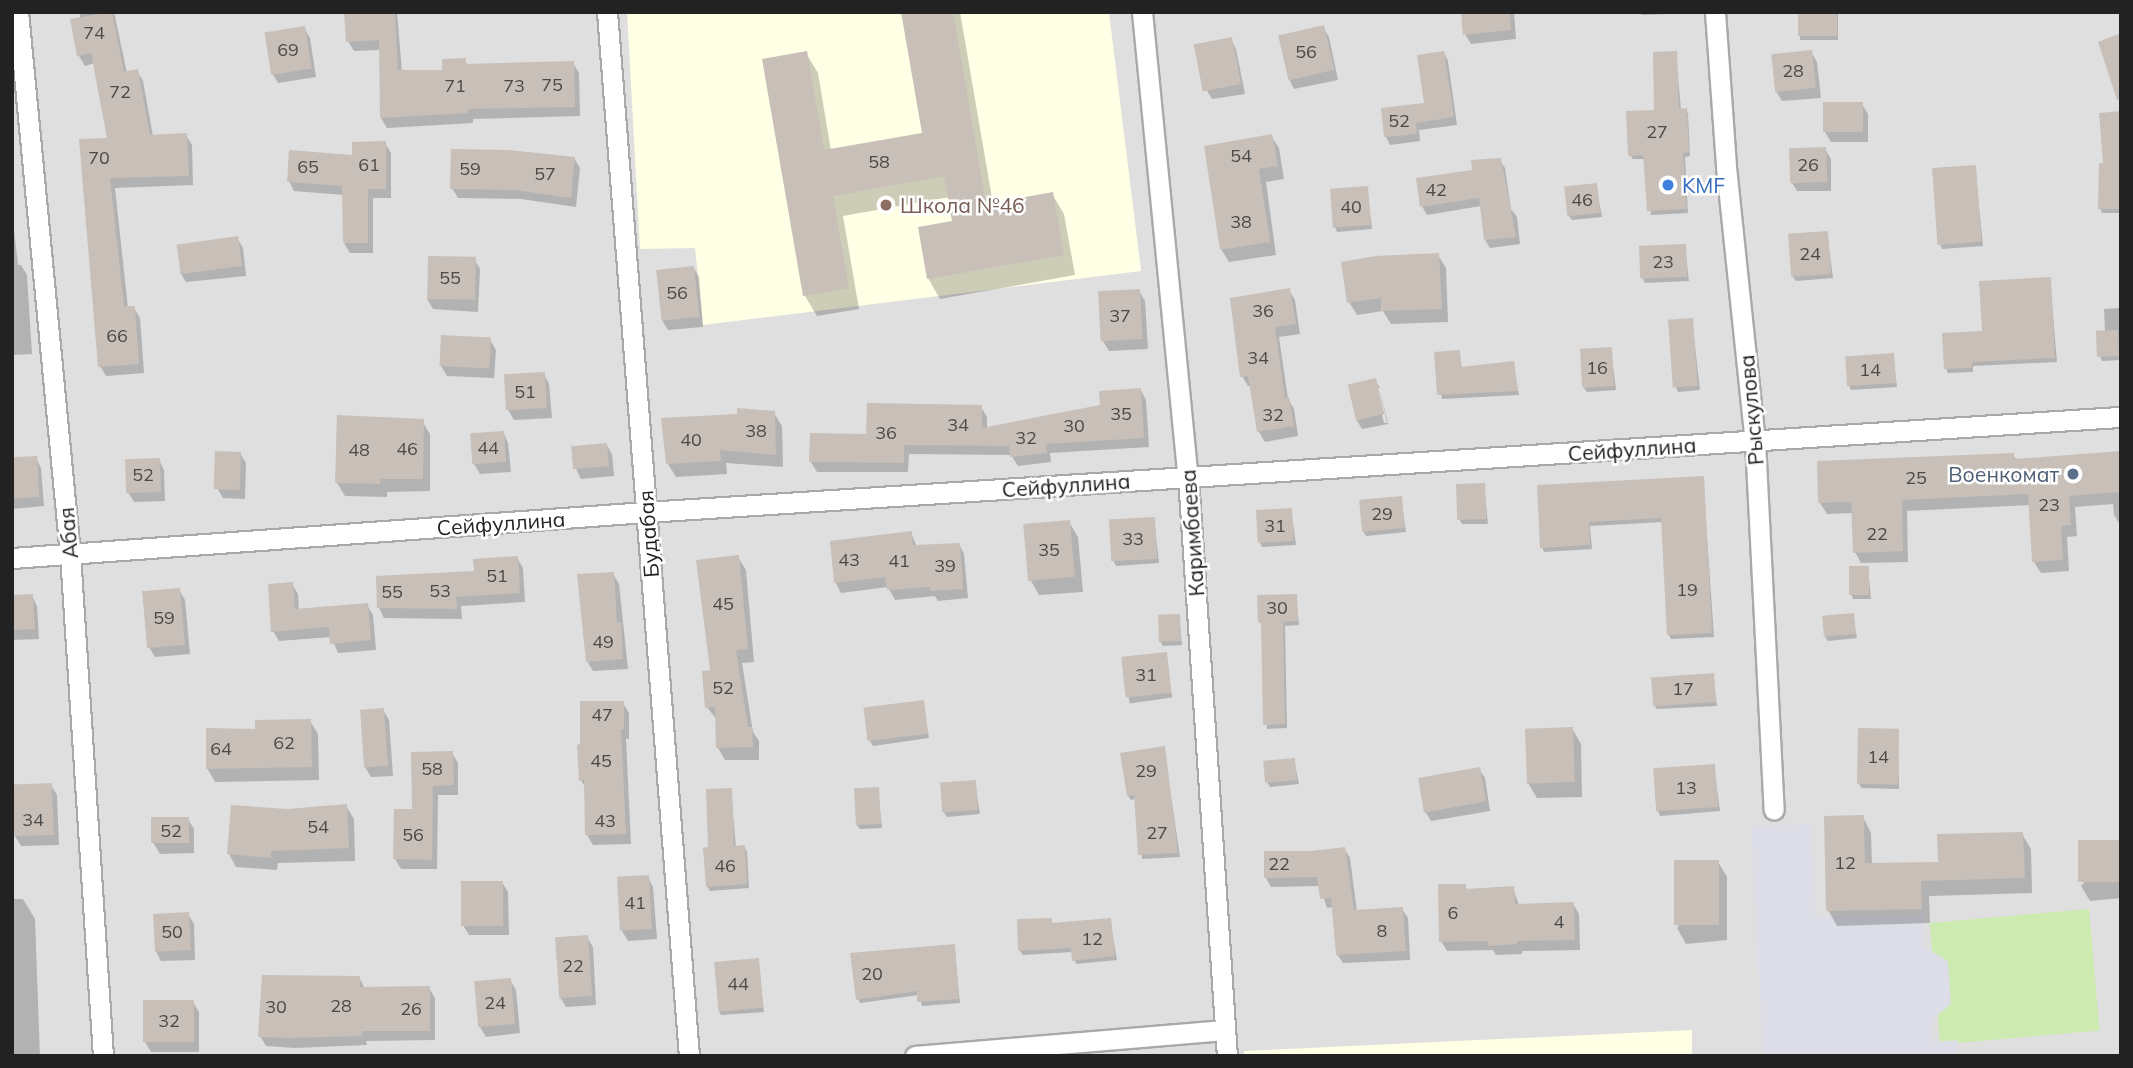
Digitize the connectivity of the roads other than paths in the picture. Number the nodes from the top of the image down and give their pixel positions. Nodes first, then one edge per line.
1 (18, 12) edge
2 (607, 12) edge
3 (1142, 12) edge
4 (1715, 12) edge
5 (2121, 417) edge
6 (1755, 441) junction
7 (1188, 477) junction
8 (646, 512) junction
9 (70, 554) junction
10 (12, 558) edge
11 (1774, 810) dead end
12 (1224, 1030) junction
13 (103, 1056) edge
14 (689, 1056) edge
15 (915, 1056) edge
16 (1227, 1056) edge

1 - 9 street, Абая
2 - 8 street, Будабая
3 - 7 street, Каримбаева
4 - 6 street, Рыскулова
5 - 6 street, Сейфуллина
6 - 7 street, Сейфуллина
6 - 11 street, Рыскулова
7 - 8 street, Сейфуллина
7 - 12 street, Каримбаева
8 - 9 street, Сейфуллина
8 - 14 street, Будабая
9 - 10 street, Сейфуллина
9 - 13 street, Абая
12 - 15 street
12 - 16 street, Каримбаева

